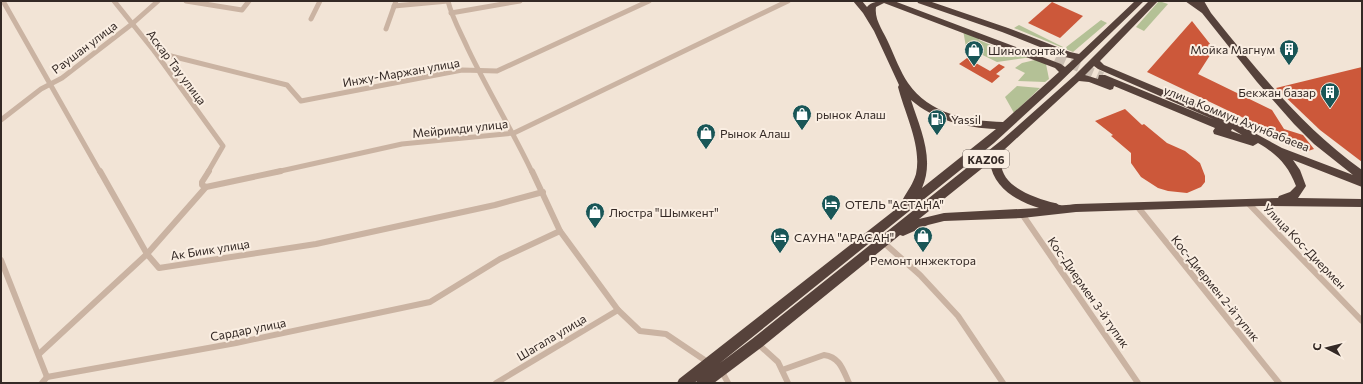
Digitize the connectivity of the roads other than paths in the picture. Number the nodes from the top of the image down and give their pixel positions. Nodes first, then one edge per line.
1 (4, 1) edge
2 (114, 1) edge
3 (158, 1) edge
4 (186, 1) edge
5 (249, 1) edge
6 (320, 1) edge
7 (448, 1) edge
8 (520, 1) edge
9 (649, 1) edge
10 (788, 1) edge
11 (857, 1) edge
12 (882, 1) edge
13 (886, 1) edge
14 (902, 1) edge
15 (920, 1) edge
16 (1140, 1) edge
17 (1154, 1) edge
18 (1189, 1) edge
19 (1200, 1) edge
20 (395, 3) edge
21 (451, 13) junction
22 (1207, 14) junction
23 (311, 19) dead end
24 (874, 21) junction
25 (132, 24) junction
26 (386, 29) dead end
27 (154, 52) junction
28 (1068, 55) junction
29 (1080, 57) junction
30 (1060, 65) junction
31 (1099, 68) junction
32 (478, 71) junction
33 (1077, 78) junction
34 (1090, 79) junction
35 (902, 82) junction
36 (51, 83) junction
37 (1, 120) edge
38 (1005, 126) junction
39 (514, 133) junction
40 (999, 149) junction
41 (1277, 149) junction
42 (1329, 150) junction
43 (1311, 163) junction
44 (1362, 176) edge
45 (1362, 183) edge
46 (206, 187) junction
47 (543, 192) junction
48 (1261, 202) junction
49 (1248, 203) junction
50 (1362, 203) edge
51 (1137, 206) junction
52 (1076, 208) junction
53 (1022, 214) junction
54 (888, 221) junction
55 (560, 231) junction
56 (887, 238) junction
57 (147, 254) junction
58 (1, 260) edge
59 (618, 310) junction
60 (1362, 321) edge
61 (757, 343) junction
62 (39, 354) junction
63 (709, 363) junction
64 (721, 370) junction
65 (782, 370) junction
66 (47, 377) junction
67 (42, 383) edge
68 (496, 383) edge
69 (684, 383) edge
70 (703, 383) edge
71 (728, 383) edge
72 (788, 383) edge
73 (849, 383) edge
74 (1003, 383) edge
75 (1138, 383) edge
76 (1279, 383) edge

1 - 36 street, Ак Биик улица
2 - 25 street, Аскар Тау улица
3 - 25 street, Раушан улица
4 - 5 street
6 - 23 street
7 - 20 street
7 - 21 street
8 - 21 street
9 - 32 street, Инжу-Маржан улица
10 - 39 street, Мейримди улица
11 - 24 highway, KАZ06
12 - 24 highway
13 - 30 highway
14 - 30 highway
15 - 28 highway
16 - 29 highway, KАZ06
17 - 31 highway, KАZ06
18 - 22 highway
19 - 22 highway
20 - 26 street
21 - 32 street
22 - 42 highway
24 - 35 highway, KАZ06
25 - 27 street, Аскар Тау улица
25 - 36 street, Раушан улица
27 - 32 street, Инжу-Маржан улица
27 - 46 street, Аскар Тау улица
28 - 29 highway
28 - 30 highway
29 - 30 highway, KАZ06
30 - 38 highway, KАZ06
31 - 33 highway, KАZ06
31 - 34 highway
31 - 41 highway, улица Коммун Ахунбабаева
32 - 39 street
33 - 34 highway
33 - 40 highway, KАZ06
34 - 41 highway
35 - 38 highway
35 - 54 highway, KАZ06
36 - 37 street, Раушан улица
36 - 57 street, Ак Биик улица
38 - 54 highway, KАZ06
39 - 46 street, Мейримди улица
39 - 47 street
40 - 52 highway
40 - 56 highway, KАZ06
41 - 43 highway, улица Коммун Ахунбабаева
41 - 48 highway
42 - 43 highway
42 - 44 highway
43 - 45 highway, улица Коммун Ахунбабаева
46 - 57 street
47 - 55 street
47 - 57 street, Ак Биик улица
48 - 49 highway
48 - 50 highway
49 - 51 highway
49 - 60 street, Улица Кос-Диермен
51 - 52 highway
51 - 76 street, Кос-Диермен 2-й тупик
52 - 53 highway
53 - 56 highway
53 - 75 street, Кос-Диермен 3-й тупик
54 - 63 highway, KАZ06
55 - 59 street
55 - 66 street, Сардар улица
56 - 61 highway, KАZ06
56 - 74 street
57 - 62 street
58 - 62 street
59 - 63 street
59 - 68 street, Шагала улица
61 - 64 highway, KАZ06
61 - 65 street
62 - 66 street
63 - 69 highway, KАZ06
64 - 70 highway, KАZ06
64 - 71 street
65 - 72 street
65 - 73 street
66 - 67 street

